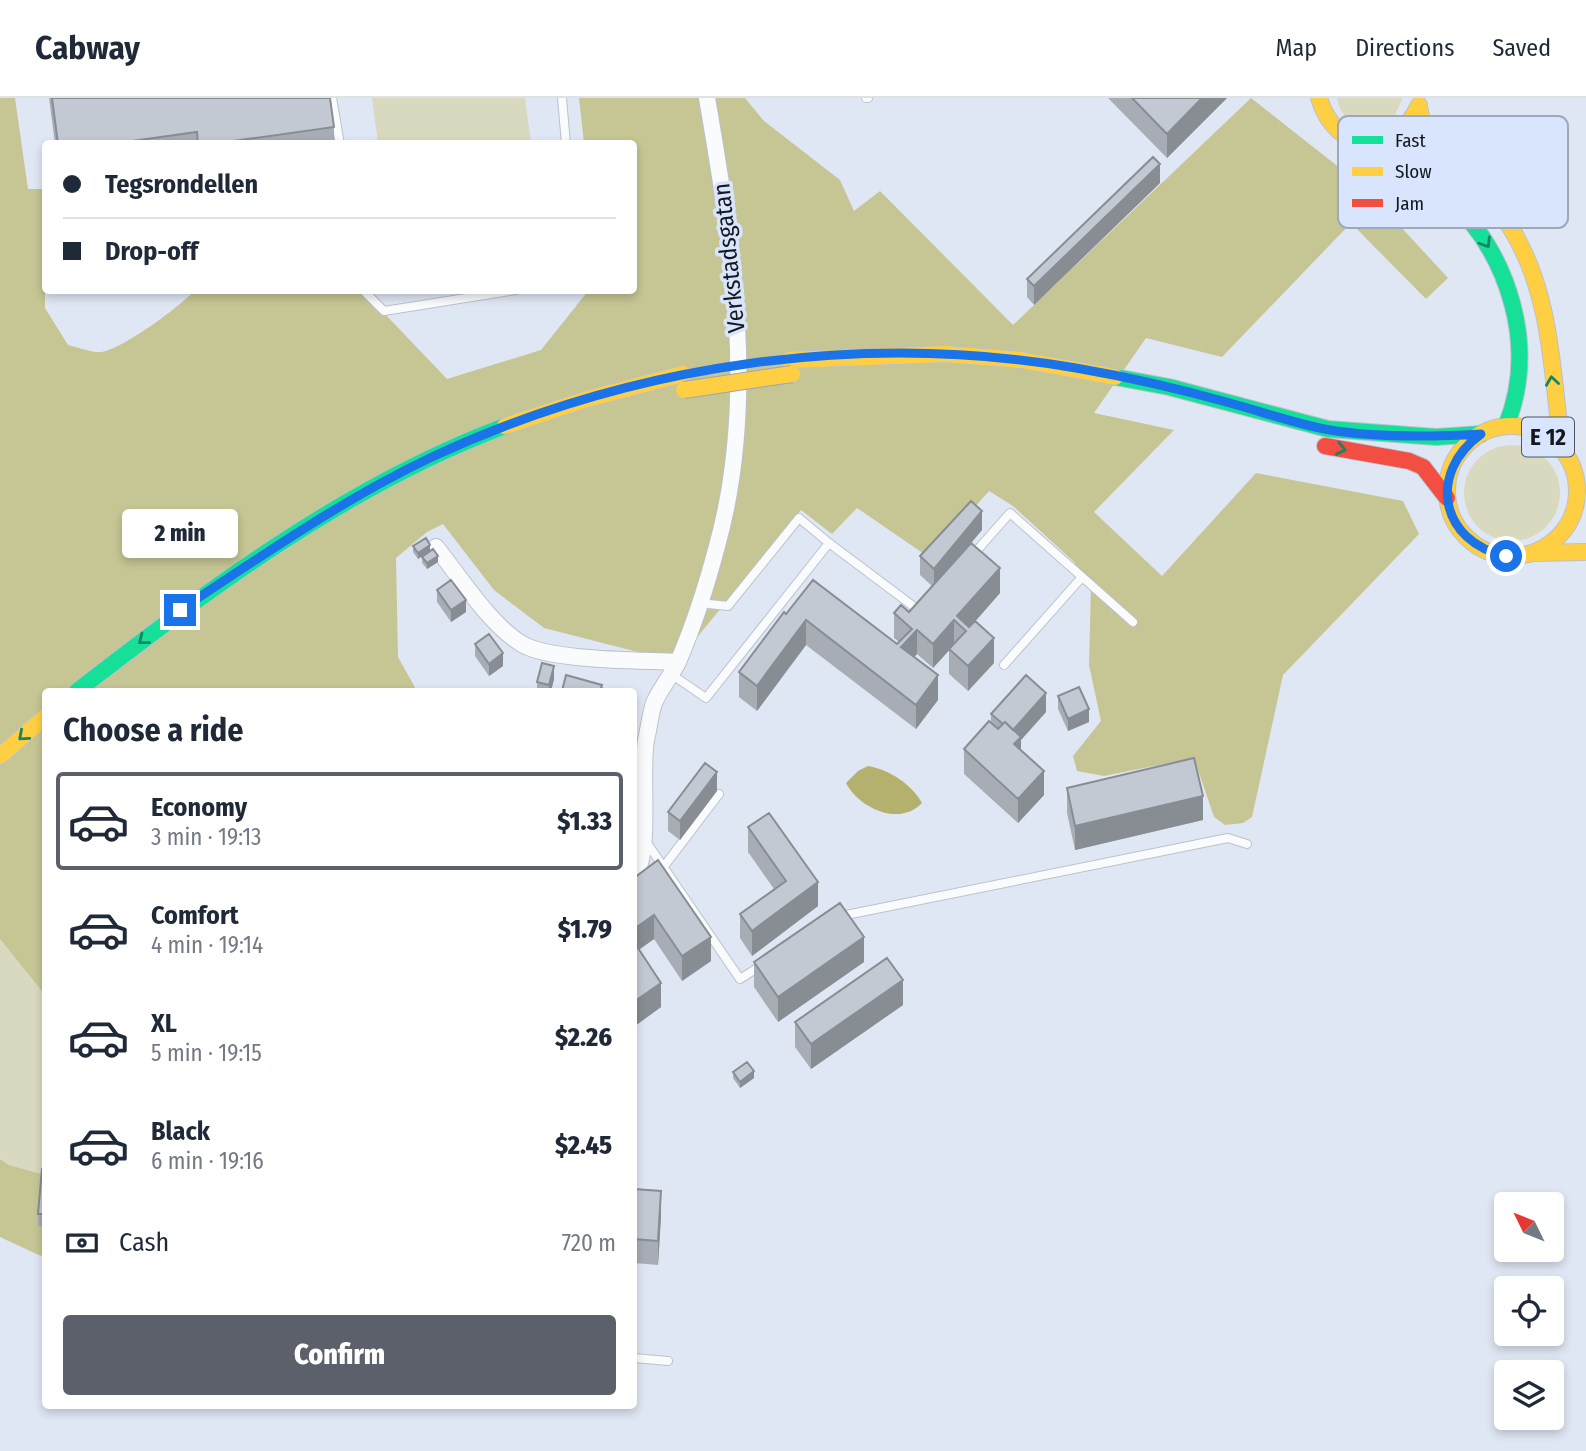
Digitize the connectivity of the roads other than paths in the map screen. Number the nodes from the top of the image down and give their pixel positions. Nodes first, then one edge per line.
1 (332, 98) edge
2 (562, 98) edge
3 (707, 98) edge
4 (1319, 98) edge
5 (1338, 132) edge
6 (339, 140) edge
7 (566, 140) edge
8 (1476, 228) edge
9 (1510, 228) edge
10 (367, 294) edge
11 (492, 294) edge
12 (791, 367) junction
13 (683, 382) junction
14 (1506, 426) junction
15 (1254, 427) dead end
16 (1481, 434) junction
17 (1304, 442) dead end
18 (1562, 449) junction
19 (1447, 498) junction
20 (1581, 502) edge
21 (829, 543) junction
22 (436, 547) dead end
23 (1586, 552) edge
24 (1532, 553) junction
25 (966, 563) edge
26 (1082, 577) junction
27 (699, 603) junction
28 (930, 603) edge
29 (1133, 622) dead end
30 (1004, 665) dead end
31 (674, 668) junction
32 (81, 688) edge
33 (107, 688) edge
34 (42, 719) edge
35 (42, 740) edge
36 (0, 756) edge
37 (3, 773) dead end
38 (719, 794) dead end
39 (643, 838) junction
40 (1247, 844) dead end
41 (664, 865) junction
42 (637, 872) edge
43 (836, 917) edge
44 (772, 958) edge
45 (637, 1358) edge
46 (668, 1361) dead end

1 - 6 lane
2 - 7 lane
3 - 27 street, Verkstadsgatan
4 - 5 main road
8 -> 14 main road
18 -> 9 main road
10 - 11 lane
12 - 13 main road, E 12, bridge
12 - 15 main road, E 12
12 - 16 main road, E 12
13 -> 32 main road, E 12
13 - 33 main road, E 12
14 - 16 main road, E 12
14 - 18 main road, E 12
16 - 19 main road, E 12
17 -> 19 main road
18 - 20 main road, E 12
19 - 24 main road
20 - 24 main road, E 12
21 - 27 lane
21 - 28 lane
21 - 31 lane
22 - 31 street
23 - 24 main road
25 - 26 lane
26 - 29 lane
26 - 30 lane
27 - 31 street, Verkstadsgatan
31 - 39 street, Verkstadsgatan
34 -> 36 main road
35 - 37 main road
38 - 41 lane
39 - 41 lane
39 - 42 street, Verkstadsgatan
40 - 43 lane
41 - 44 lane
45 - 46 lane

